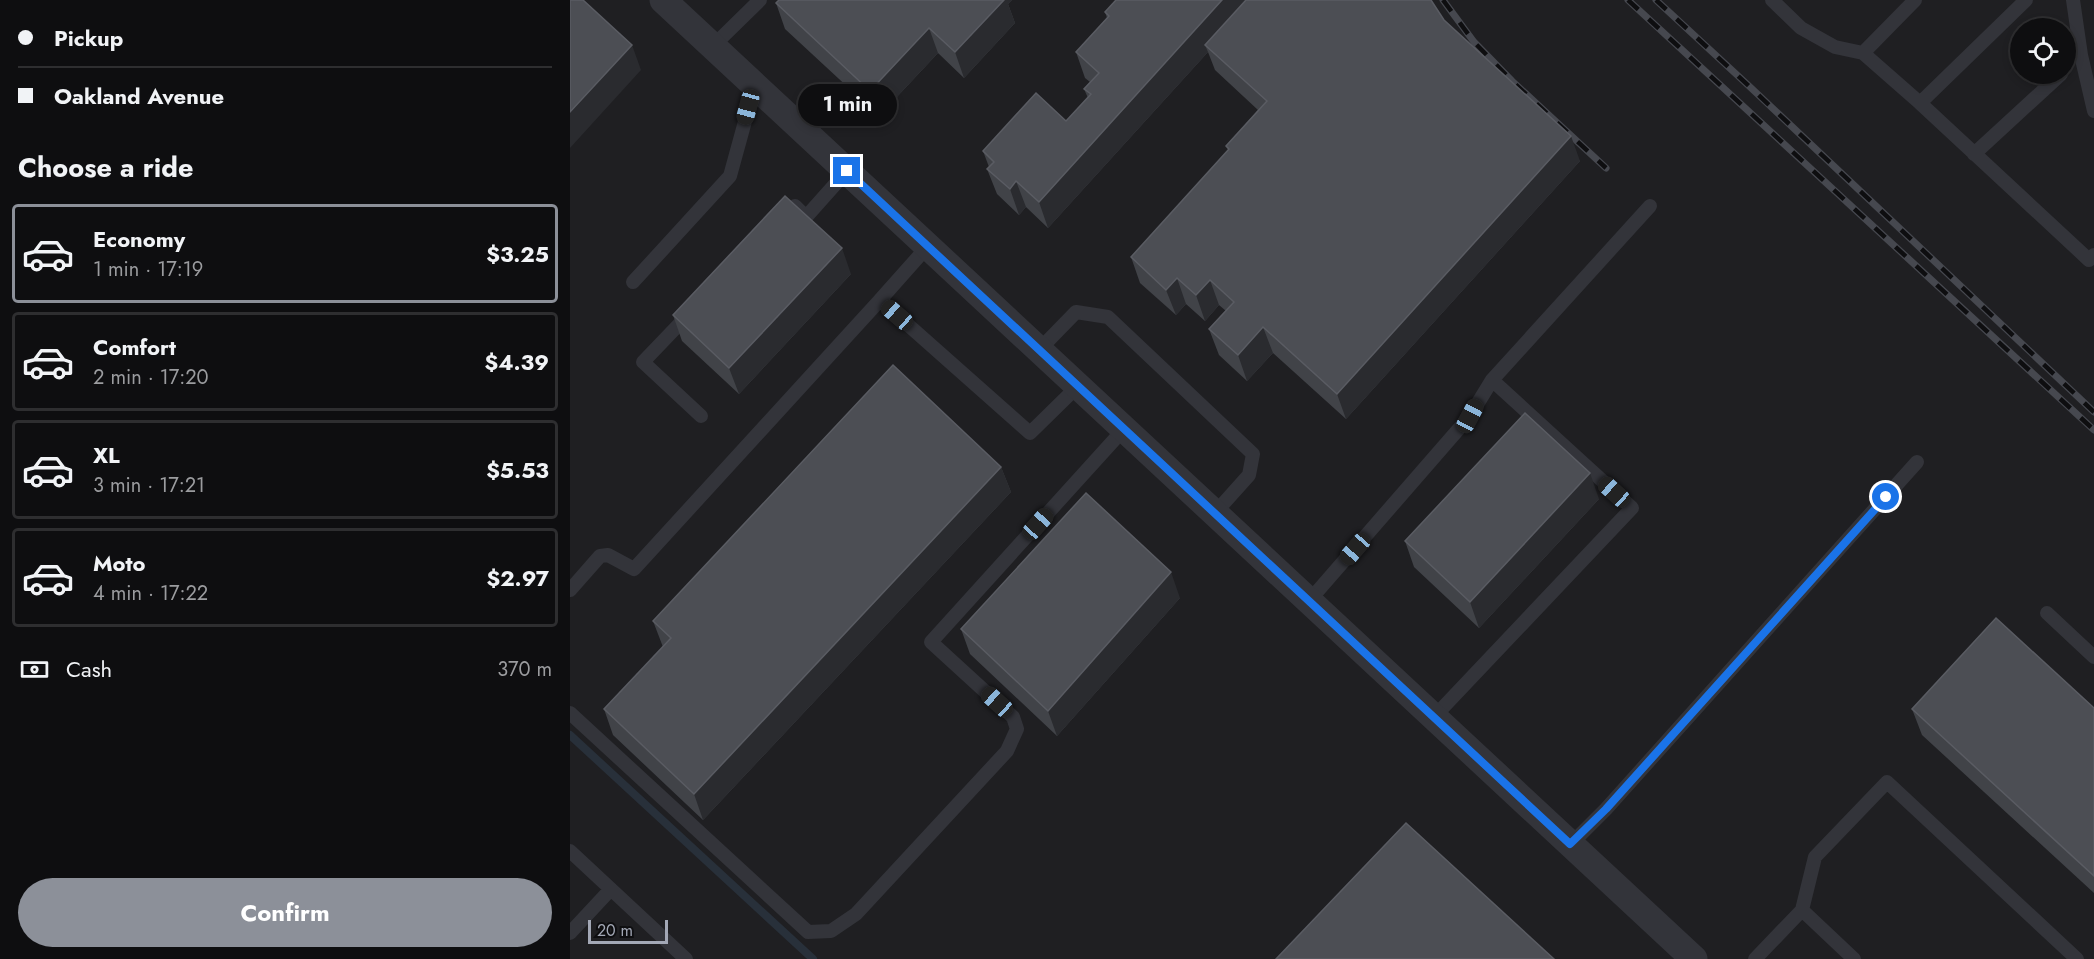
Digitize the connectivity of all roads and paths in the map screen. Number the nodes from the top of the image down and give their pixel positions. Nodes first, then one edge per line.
1 (663, 0) edge
2 (760, 0) edge
3 (1772, 0) edge
4 (1915, 0) edge
5 (2026, 0) edge
6 (2073, 0) edge
7 (713, 46) junction
8 (1863, 54) junction
9 (2081, 55) junction
10 (2076, 60) edge
11 (2050, 84) edge
12 (755, 86) junction
13 (1920, 103) junction
14 (2094, 111) edge
15 (1974, 154) junction
16 (847, 171) junction
17 (1650, 206) dead end
18 (785, 213) edge
19 (928, 246) junction
20 (2094, 255) edge
21 (633, 282) dead end
22 (880, 300) junction
23 (698, 304) edge
24 (1039, 350) junction
25 (1491, 380) junction
26 (1078, 386) junction
27 (701, 416) dead end
28 (1124, 429) junction
29 (1917, 462) dead end
30 (1215, 513) junction
31 (570, 590) edge
32 (1309, 601) junction
33 (2047, 613) dead end
34 (2094, 657) edge
35 (570, 713) edge
36 (1434, 717) junction
37 (1570, 844) junction
38 (570, 851) edge
39 (611, 889) junction
40 (1802, 910) junction
41 (570, 933) edge
42 (686, 959) edge
43 (1694, 959) edge
44 (1755, 959) edge
45 (1854, 959) edge
46 (2077, 959) edge

1 - 7 street
2 - 7 lane
3 - 8 lane
4 - 8 lane
5 - 13 lane
6 - 9 lane
7 - 12 street
8 - 13 lane
9 - 10 lane
9 - 14 lane
11 - 15 lane
12 - 16 street
12 - 21 lane
13 - 15 lane
15 - 20 lane
16 - 18 lane
16 - 19 street
17 - 25 lane
19 - 22 lane
19 - 24 street
22 - 26 lane
22 - 31 lane
23 - 27 lane
24 - 26 street
24 - 30 lane
25 - 32 lane
25 - 36 lane
26 - 28 street
28 - 30 street
28 - 35 lane
29 - 37 lane
30 - 32 street
32 - 36 street
33 - 34 lane
36 - 37 street
37 - 43 street
38 - 39 lane
39 - 41 lane
39 - 42 lane
40 - 44 lane
40 - 45 lane
40 - 46 lane

